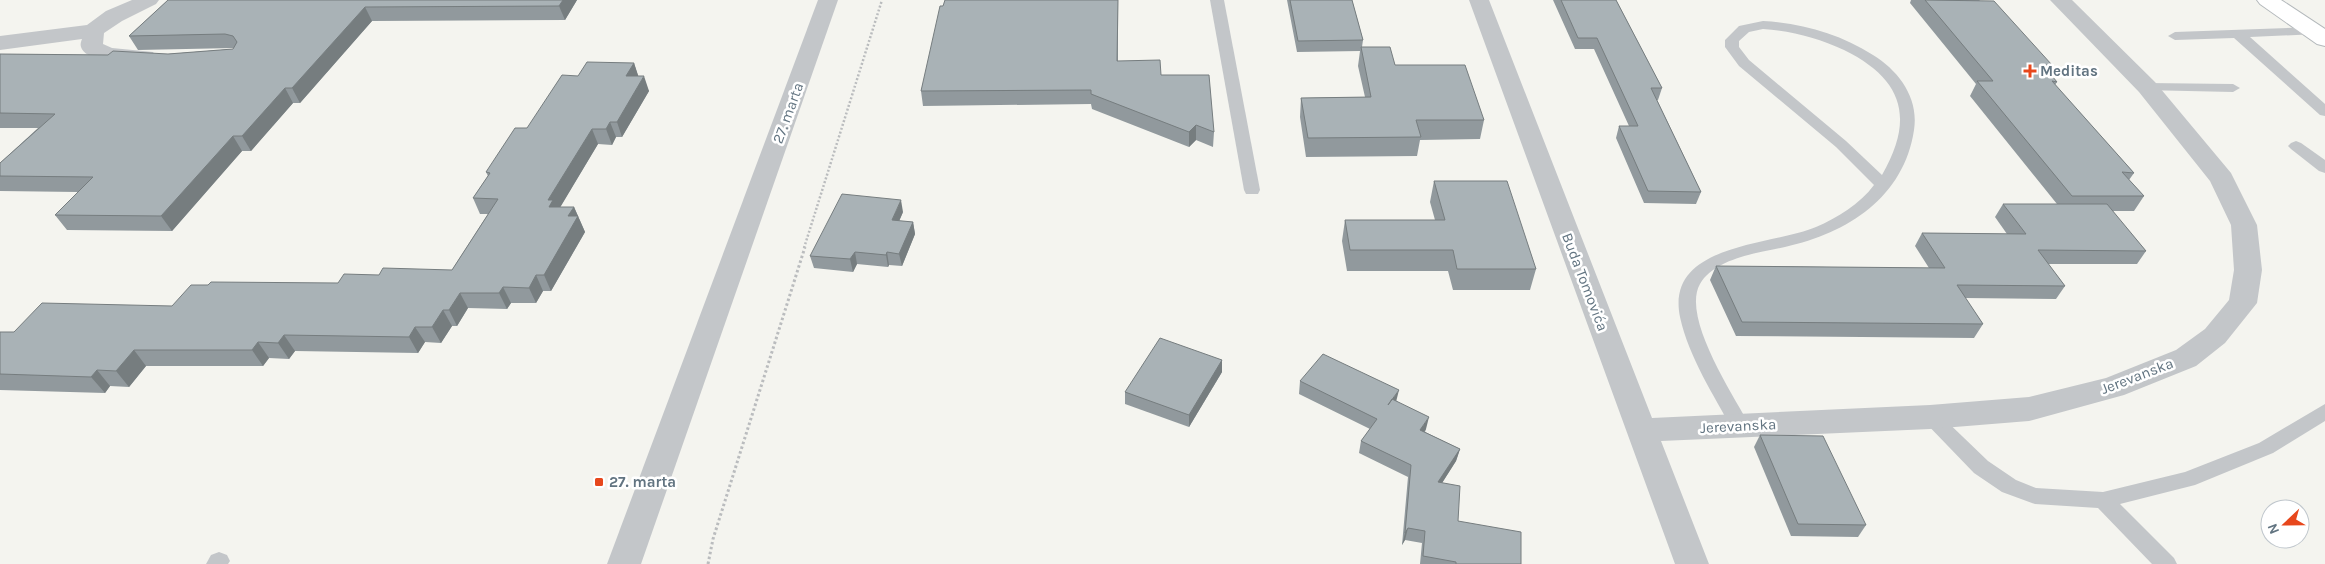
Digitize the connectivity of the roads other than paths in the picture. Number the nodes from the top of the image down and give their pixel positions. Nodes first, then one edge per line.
1 (149, 0) edge
2 (828, 0) edge
3 (1217, 0) edge
4 (1479, 0) edge
5 (2060, 0) edge
6 (2267, 0) edge
7 (93, 31) junction
8 (2237, 33) junction
9 (2319, 35) edge
10 (2175, 36) dead end
11 (0, 43) edge
12 (168, 57) edge
13 (2147, 86) junction
14 (2233, 88) dead end
15 (2325, 112) edge
16 (2296, 146) dead end
17 (2325, 168) edge
18 (1884, 186) junction
19 (1252, 190) dead end
20 (2325, 410) edge
21 (1930, 417) junction
22 (1740, 426) junction
23 (1641, 430) junction
24 (2103, 500) junction
25 (1684, 559) edge
26 (624, 564) edge
27 (2166, 564) edge

1 - 7 street
2 - 26 street, 27. marta
3 - 19 lane
4 - 23 street, Buda Tomovića
5 - 13 street, Jerevanska
6 - 9 main road
7 - 11 street
7 - 12 street
8 - 9 lane
8 - 10 lane
8 - 15 lane
13 - 14 lane
13 - 21 street, Jerevanska
16 - 17 lane
18 - 18 lane
18 - 22 lane
20 - 24 lane
21 - 22 street, Jerevanska
21 - 24 lane
22 - 23 street, Jerevanska
23 - 25 street, Buda Tomovića
24 - 27 lane

